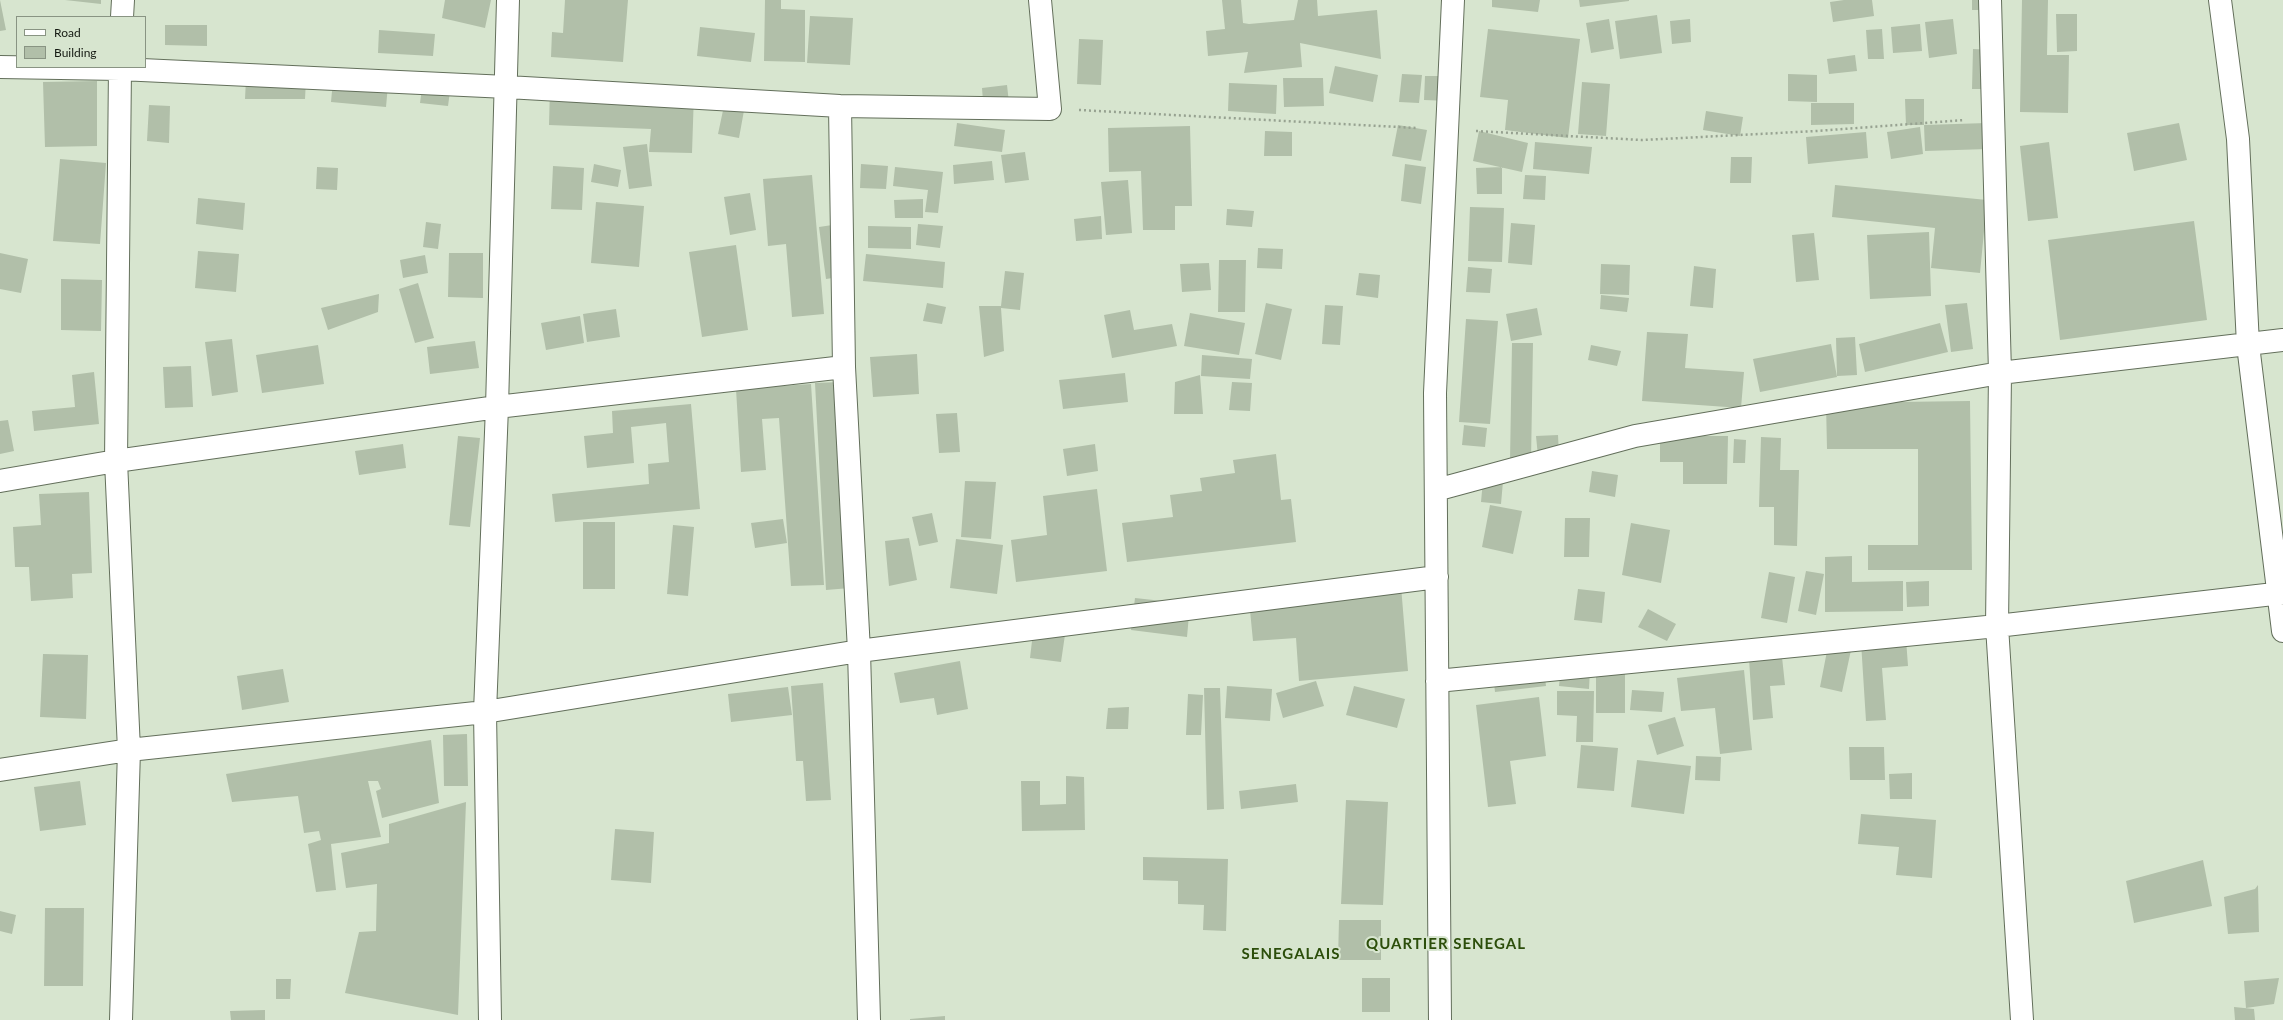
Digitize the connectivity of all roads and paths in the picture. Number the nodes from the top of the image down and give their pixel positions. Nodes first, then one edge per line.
1 (123, 0) edge
2 (508, 0) edge
3 (1040, 0) edge
4 (1453, 0) edge
5 (1990, 0) edge
6 (2220, 0) edge
7 (122, 16) edge
8 (0, 67) edge
9 (16, 67) edge
10 (120, 68) edge
11 (507, 87) junction
12 (840, 106) junction
13 (1050, 109) junction
14 (1993, 118) junction
15 (1447, 130) junction
16 (2283, 340) edge
17 (2248, 345) junction
18 (844, 367) junction
19 (2000, 373) junction
20 (497, 407) junction
21 (116, 461) junction
22 (0, 481) edge
23 (1436, 490) junction
24 (1437, 577) junction
25 (2281, 593) edge
26 (1997, 626) junction
27 (2283, 632) edge
28 (859, 651) junction
29 (1438, 681) junction
30 (485, 712) junction
31 (129, 750) junction
32 (0, 770) edge
33 (120, 1020) edge
34 (490, 1020) edge
35 (869, 1020) edge
36 (1440, 1020) edge
37 (2022, 1020) edge

1 - 7 street
2 - 11 street
3 - 13 street
4 - 15 street
5 - 14 street
6 - 17 street
8 - 9 street
10 - 11 street
10 - 21 street
11 - 12 street
11 - 20 street
12 - 13 street
12 - 18 street
13 - 15 path
14 - 15 path
14 - 19 street
15 - 23 street
16 - 17 street
17 - 19 street
17 - 25 street
18 - 20 street
18 - 28 street
19 - 23 street
19 - 26 street
20 - 21 street
20 - 30 street
21 - 22 street
21 - 31 street
23 - 24 street
24 - 28 street
24 - 29 street
25 - 26 street
25 - 27 street
26 - 29 street
26 - 37 street
28 - 30 street
28 - 35 street
29 - 36 street
30 - 31 street
30 - 34 street
31 - 32 street
31 - 33 street

